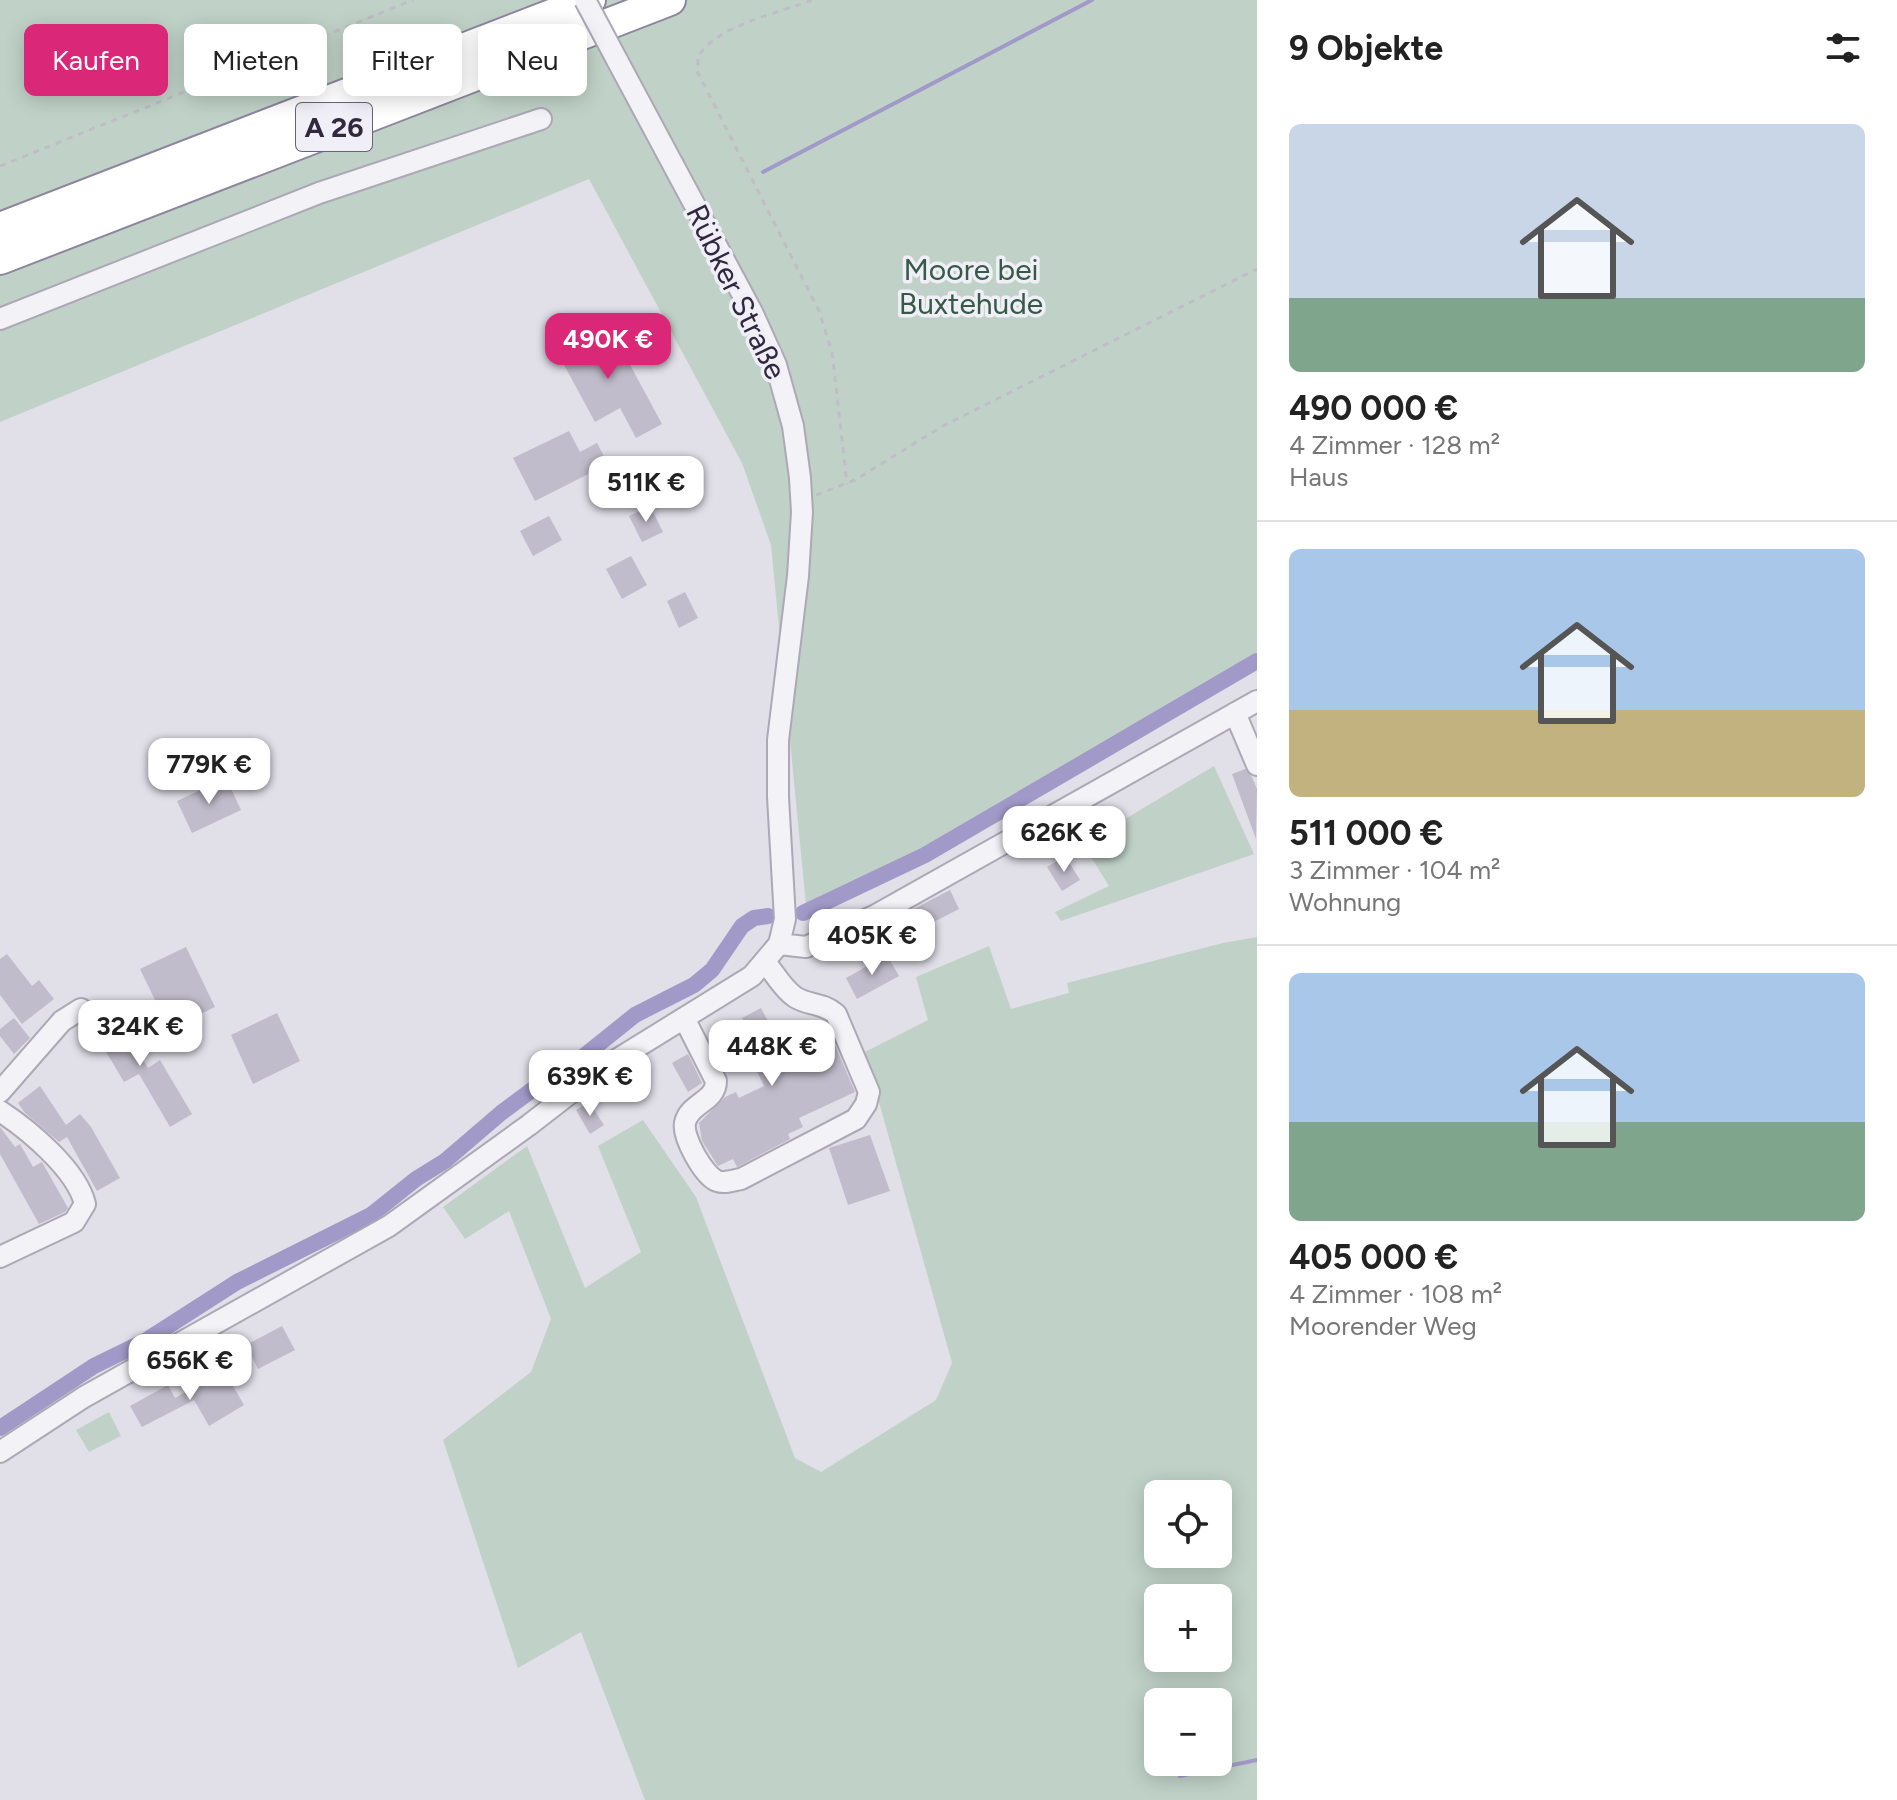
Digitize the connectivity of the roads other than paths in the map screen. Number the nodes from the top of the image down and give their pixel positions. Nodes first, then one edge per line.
1 (588, 0) edge
2 (670, 0) edge
3 (541, 119) dead end
4 (0, 228) edge
5 (0, 259) edge
6 (0, 319) edge
7 (1257, 701) edge
8 (1235, 713) junction
9 (1257, 765) edge
10 (779, 944) junction
11 (766, 963) junction
12 (81, 1009) dead end
13 (684, 1018) junction
14 (0, 1092) edge
15 (0, 1111) edge
16 (0, 1257) edge
17 (0, 1452) edge

1 - 4 highway, A 26
1 - 10 street, Rübker Straße, bridge
2 - 5 highway, A 26
3 - 6 street
7 - 8 street
8 - 9 street
8 - 10 street
10 - 11 street
11 - 13 street
11 - 13 street
12 - 14 street
13 - 17 street
15 - 16 street

